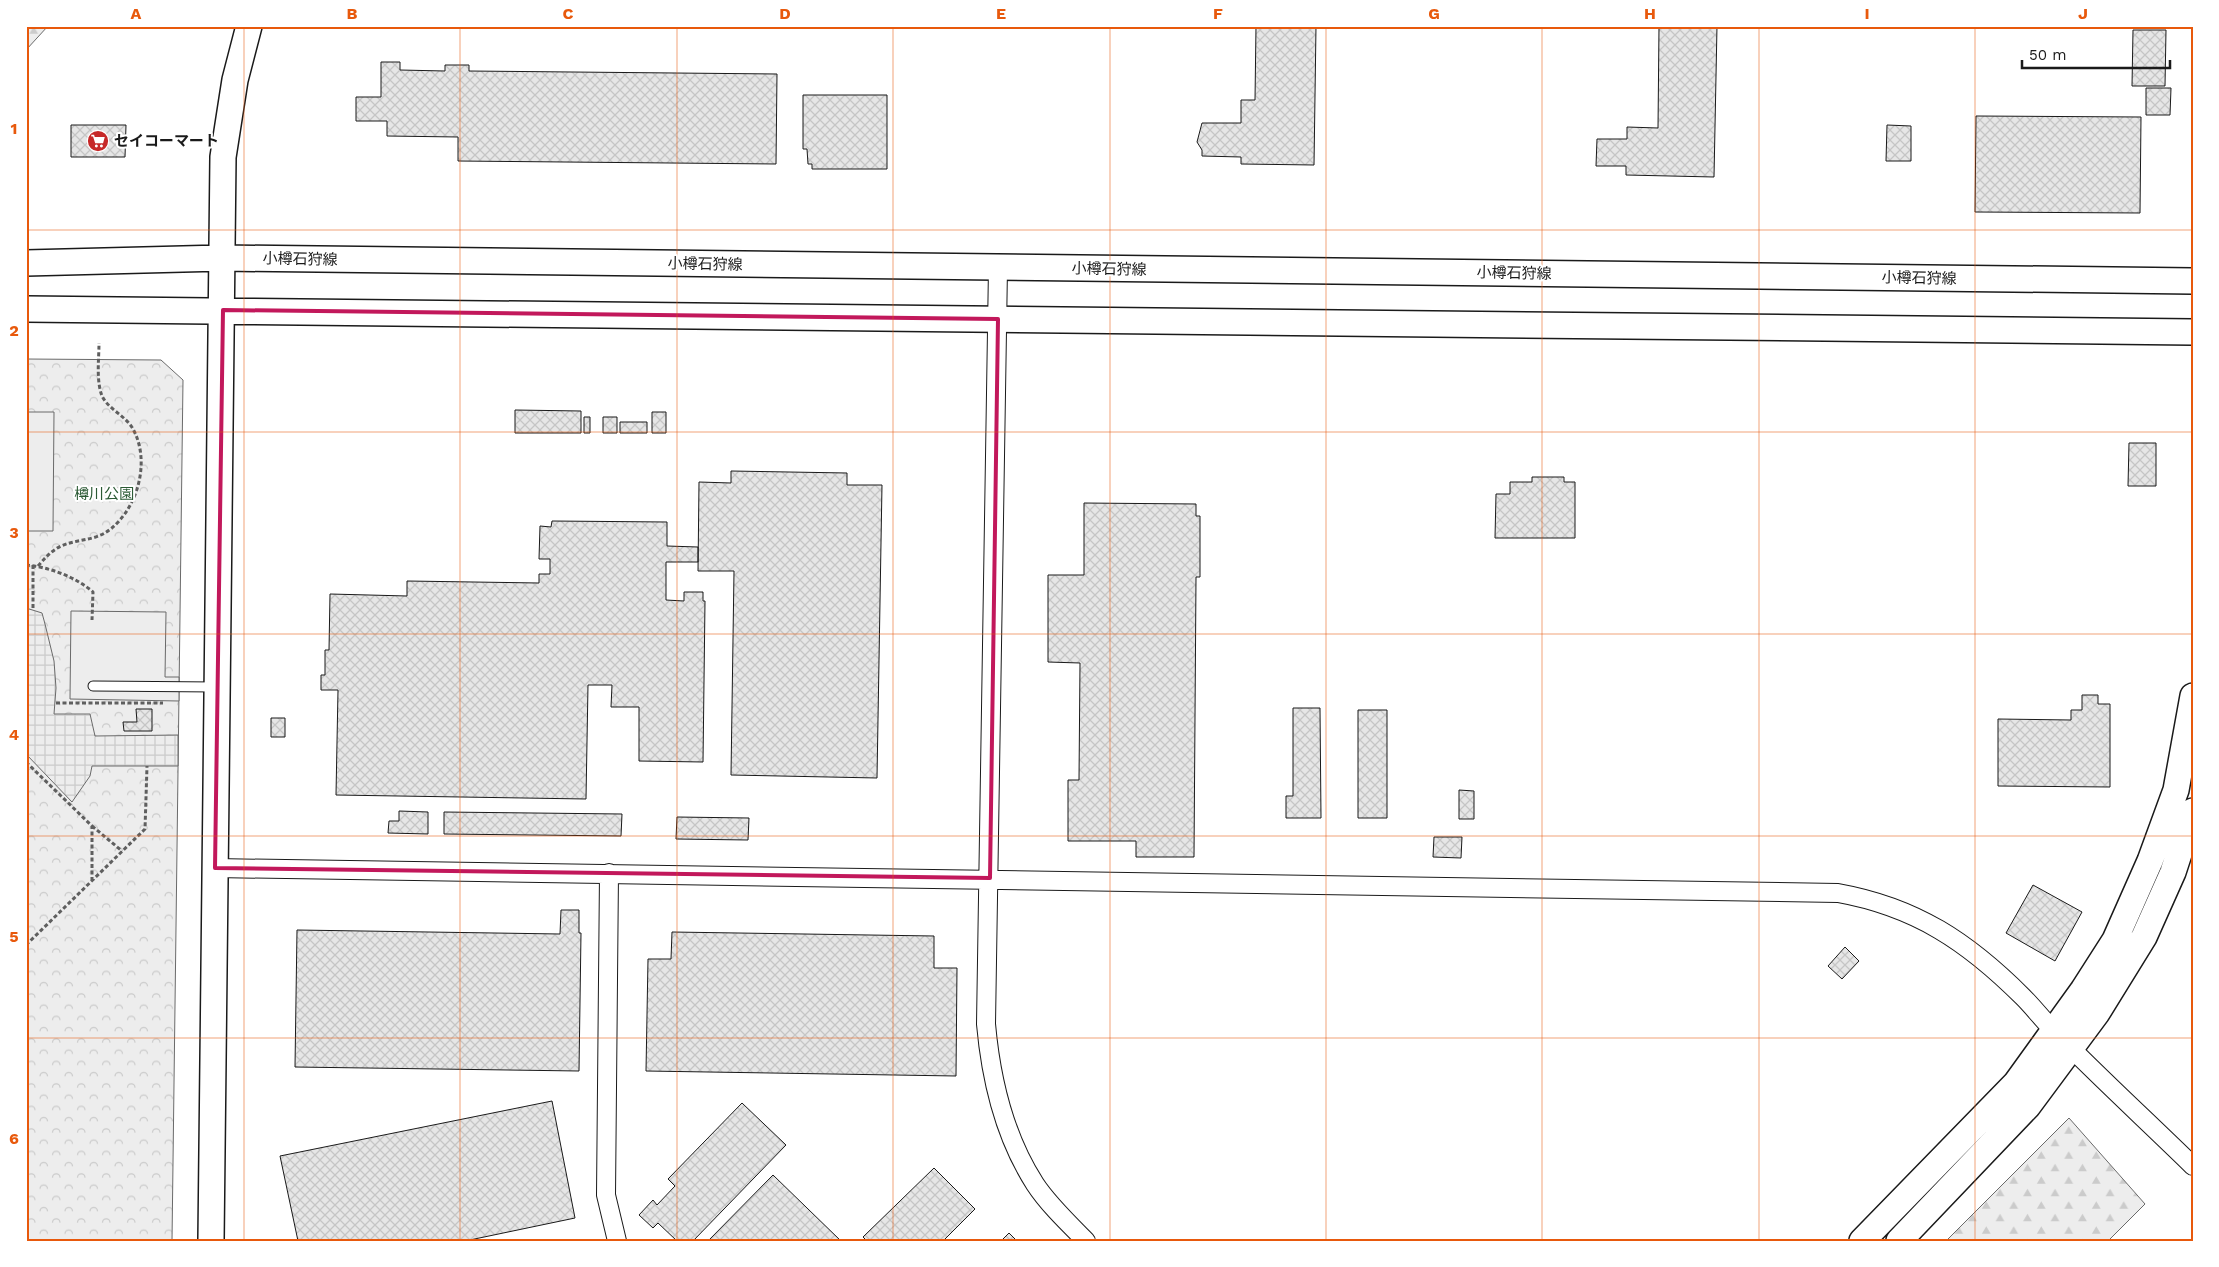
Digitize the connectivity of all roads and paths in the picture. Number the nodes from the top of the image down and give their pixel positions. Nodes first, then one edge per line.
1 (249, 26) edge
2 (222, 258) junction
3 (26, 263) edge
4 (998, 267) junction
5 (2193, 281) edge
6 (26, 309) edge
7 (223, 310) junction
8 (998, 319) junction
9 (2193, 332) edge
10 (100, 343) dead end
11 (26, 565) edge
12 (36, 566) junction
13 (33, 610) dead end
14 (92, 620) dead end
15 (93, 686) dead end
16 (217, 687) junction
17 (2193, 696) edge
18 (56, 703) dead end
19 (163, 703) dead end
20 (26, 762) edge
21 (147, 766) dead end
22 (2193, 810) edge
23 (92, 826) junction
24 (122, 851) junction
25 (215, 868) junction
26 (609, 873) junction
27 (990, 878) junction
28 (92, 880) junction
29 (26, 945) edge
30 (2063, 1039) junction
31 (2193, 1166) edge
32 (211, 1241) edge
33 (617, 1241) edge
34 (1086, 1241) edge
35 (1862, 1241) edge
36 (1899, 1241) edge

1 - 2 main road
2 - 3 main road, 小樽石狩線
2 - 4 main road, 小樽石狩線
2 - 7 main road
4 - 5 main road, 小樽石狩線
4 - 8 street
6 - 7 main road
7 - 8 main road
7 - 16 main road
8 - 9 main road
8 - 27 street
10 - 12 path
11 - 12 path
12 - 13 path
12 - 14 path
15 - 16 lane
16 - 25 main road
17 - 30 main road
18 - 19 path
20 - 23 path
21 - 24 path
22 - 30 main road
23 - 24 path
23 - 28 path
24 - 28 path
25 - 26 street
25 - 32 main road
26 - 27 street
26 - 33 street
27 - 30 street
27 - 34 street
28 - 29 path
30 - 31 street
30 - 35 main road
30 - 36 main road

